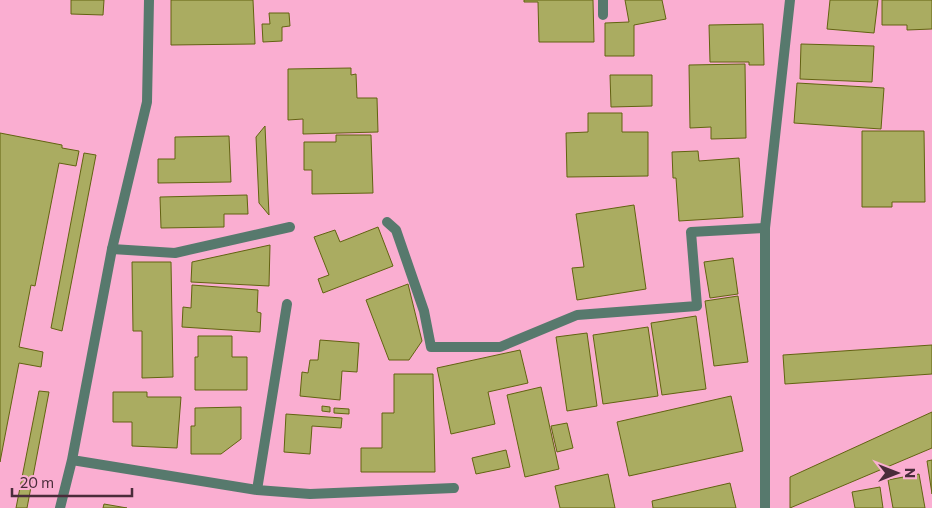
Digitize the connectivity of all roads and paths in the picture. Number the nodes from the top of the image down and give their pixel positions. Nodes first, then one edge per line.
1 (149, 0) edge
2 (603, 0) edge
3 (790, 0) edge
4 (603, 15) dead end
5 (387, 222) dead end
6 (290, 227) dead end
7 (765, 228) junction
8 (112, 249) junction
9 (287, 304) dead end
10 (72, 460) junction
11 (454, 488) dead end
12 (256, 490) junction
13 (60, 508) edge
14 (765, 508) edge

1 - 8 street
2 - 4 street
3 - 7 street
5 - 7 street
6 - 8 street
7 - 14 street
8 - 10 street
9 - 12 street
10 - 12 street
10 - 13 street
11 - 12 street

